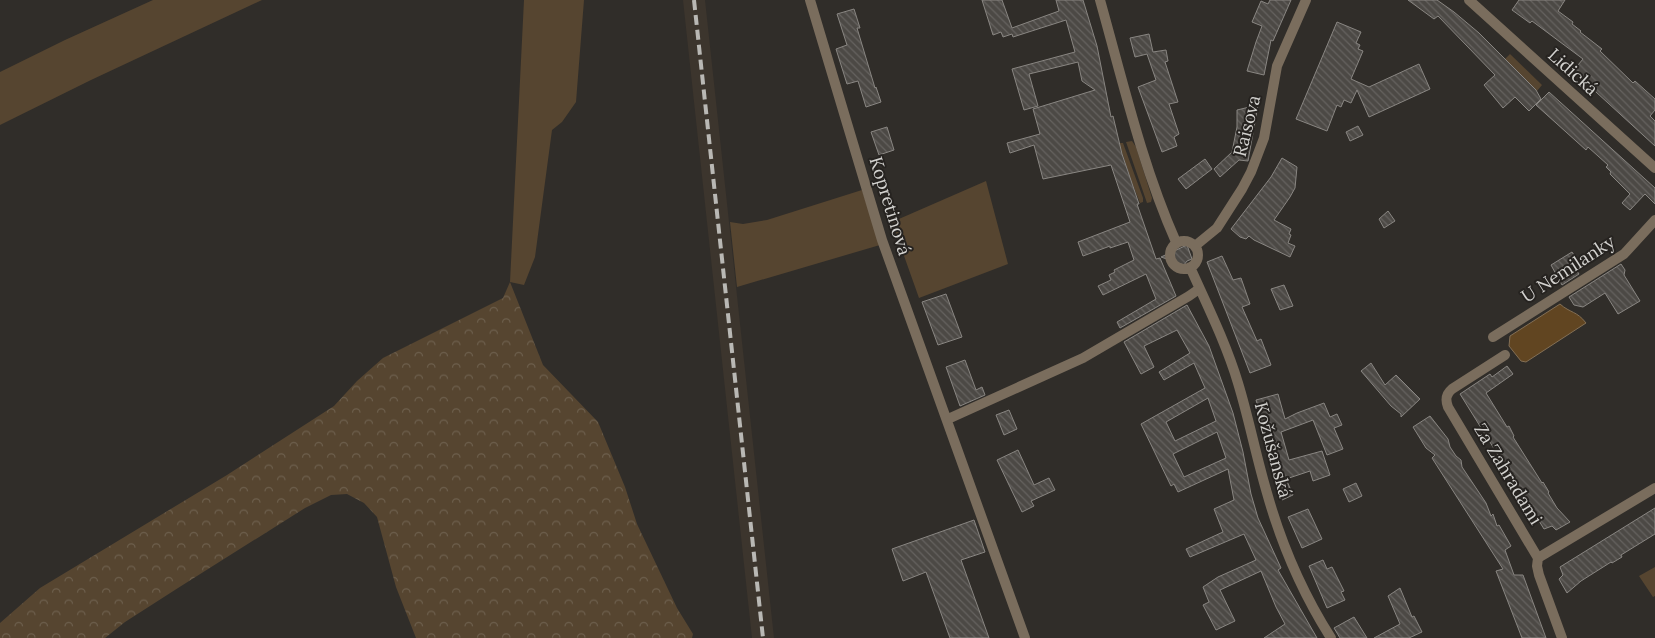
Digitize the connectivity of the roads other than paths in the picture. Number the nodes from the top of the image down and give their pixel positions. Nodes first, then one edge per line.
1 (810, 0) edge
2 (1100, 0) edge
3 (1306, 0) edge
4 (1469, 0) edge
5 (1655, 168) edge
6 (1655, 220) edge
7 (1176, 242) junction
8 (1195, 246) junction
9 (1190, 267) junction
10 (1199, 289) junction
11 (1493, 337) dead end
12 (1505, 354) dead end
13 (948, 419) junction
14 (1655, 488) edge
15 (1538, 558) junction
16 (1025, 638) edge
17 (1331, 638) edge
18 (1562, 638) edge

1 - 13 street, Kopretinová
2 - 7 street
3 - 8 street, Raisova
4 - 5 street, Lidická
6 - 11 street, U Nemilanky
7 - 8 street
7 - 9 street
8 - 9 street
9 - 10 street, Kožušanská
10 - 13 street
10 - 17 street, Kožušanská
12 - 15 street, Za Zahradami
13 - 16 street, Kopretinová
14 - 15 street
15 - 18 street, Za Zahradami

